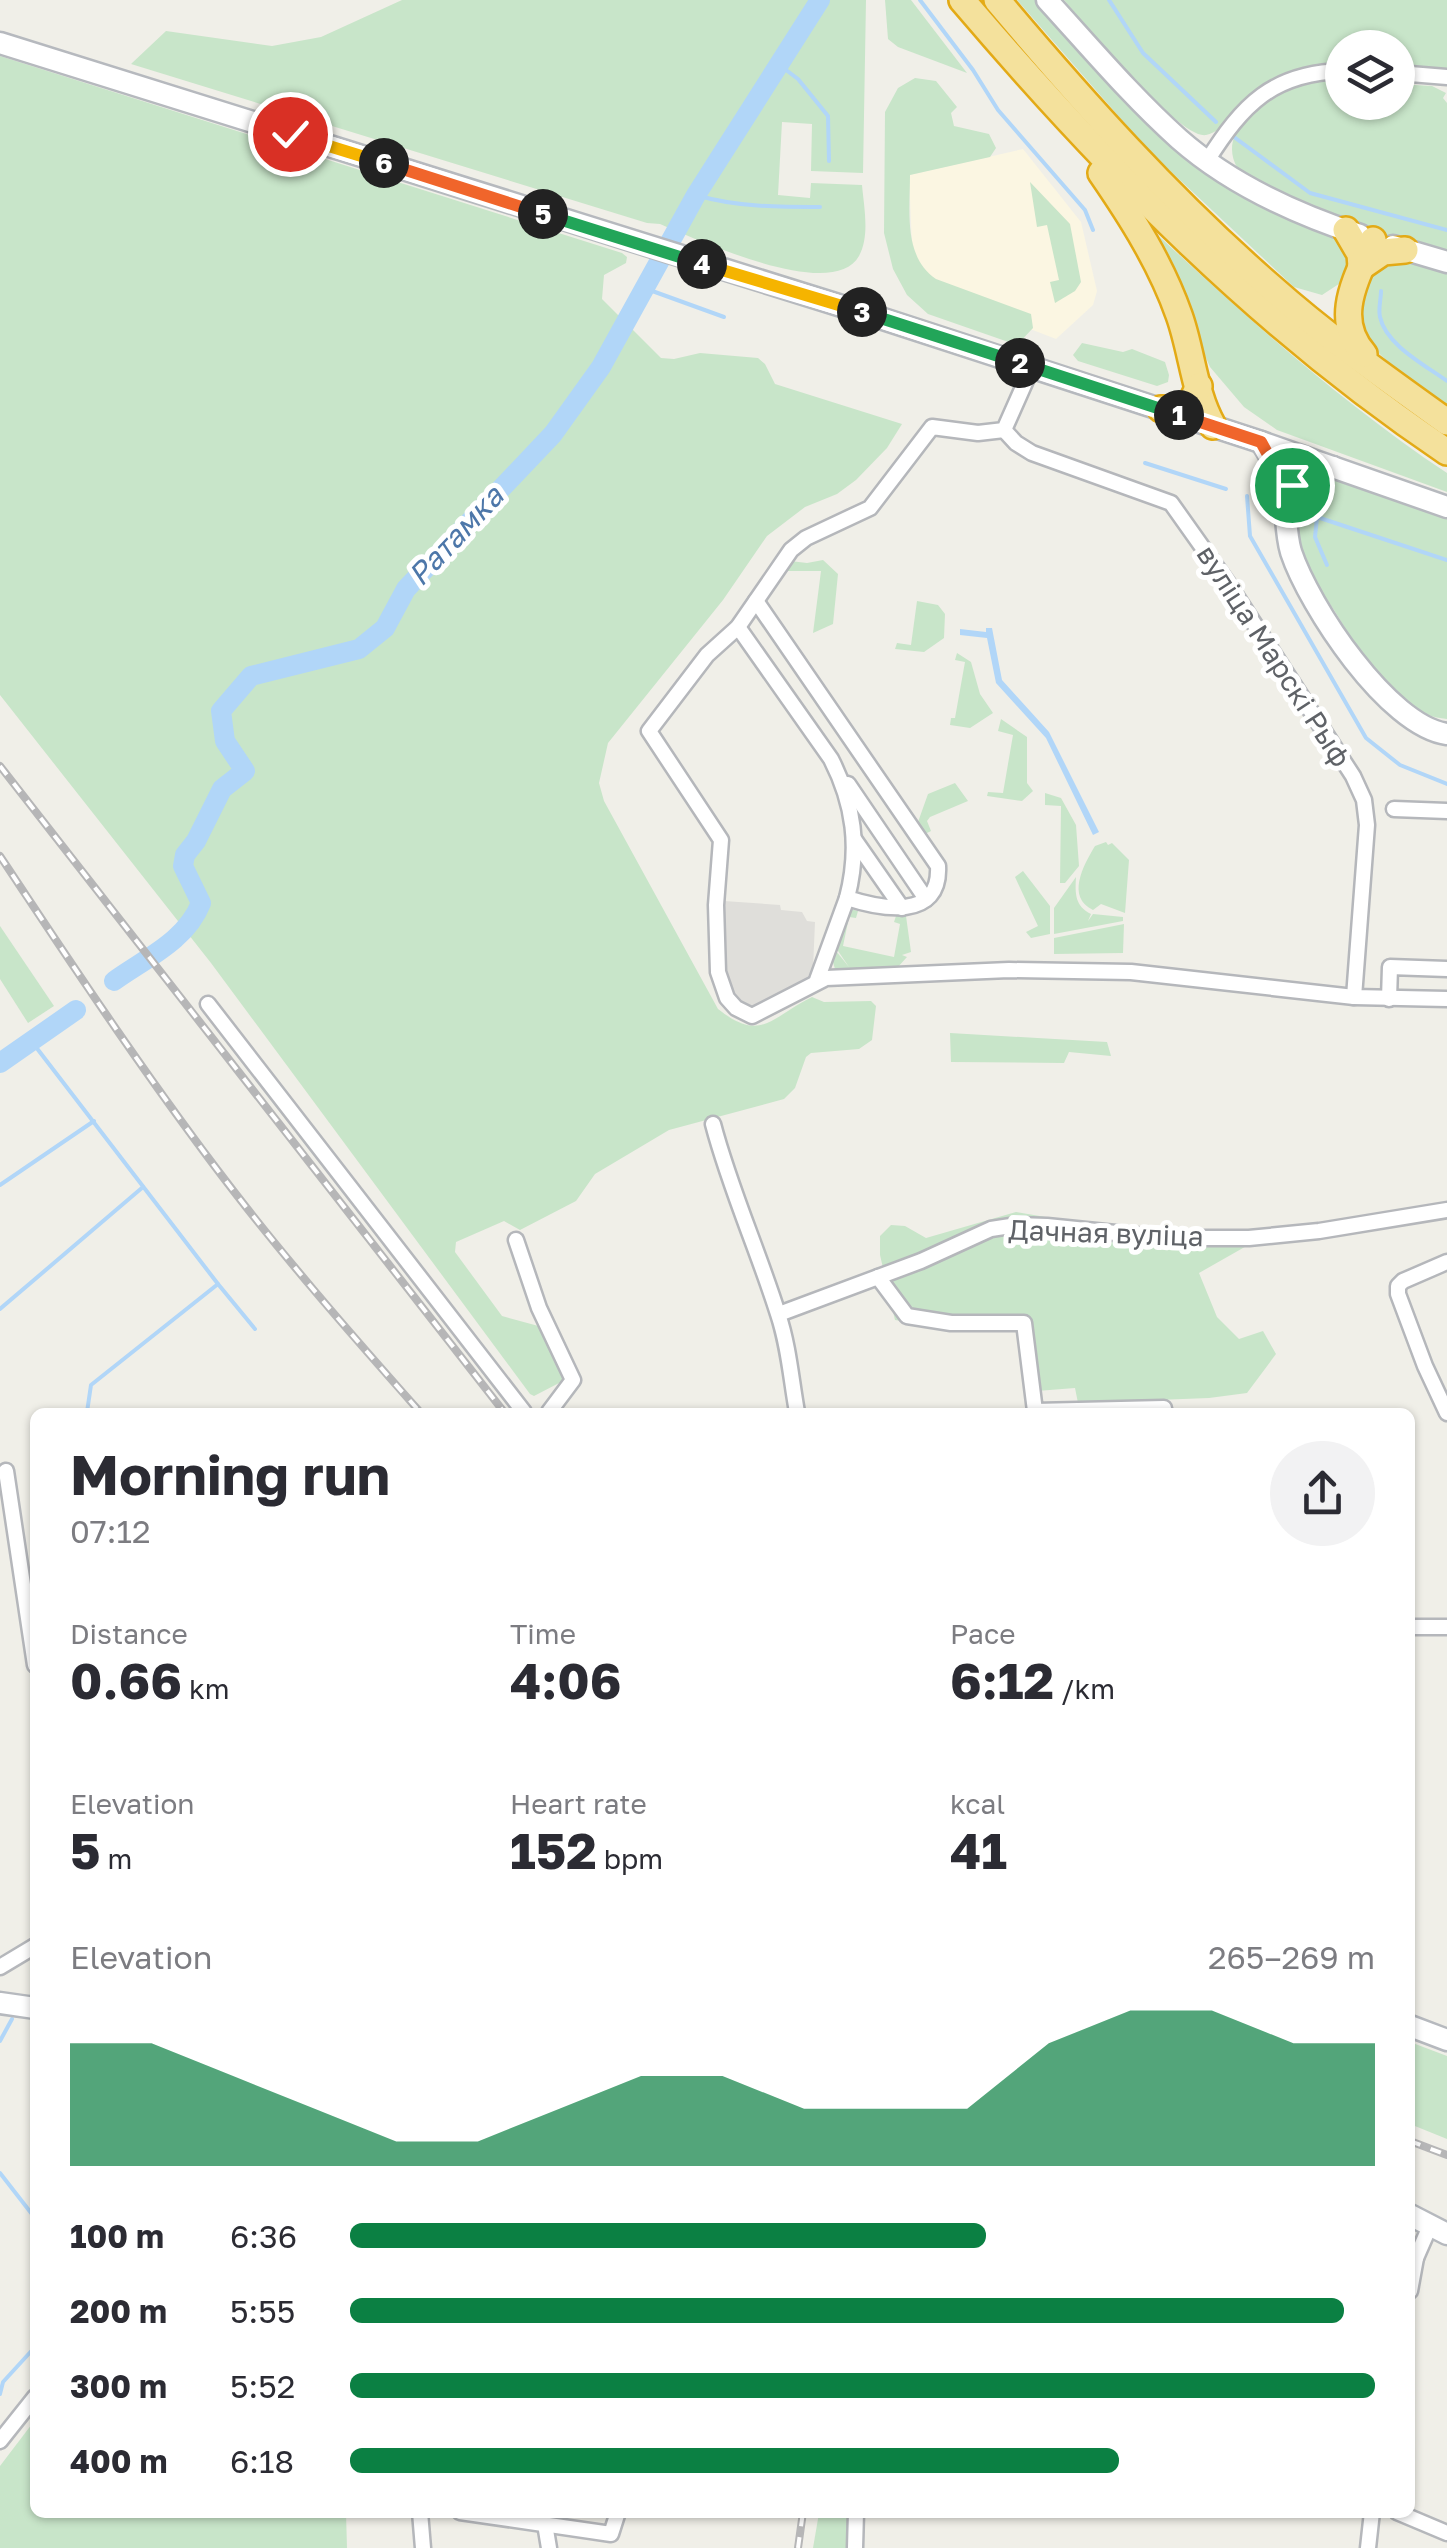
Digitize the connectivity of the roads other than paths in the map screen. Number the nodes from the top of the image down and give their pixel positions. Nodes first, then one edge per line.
1 (962, 0) edge
2 (997, 0) edge
3 (1048, 0) edge
4 (0, 42) edge
5 (1325, 73) edge
6 (1415, 74) edge
7 (1447, 77) edge
8 (1058, 112) junction
9 (1208, 161) junction
10 (1346, 230) junction
11 (1373, 240) junction
12 (1405, 250) junction
13 (1447, 262) edge
14 (1357, 277) junction
15 (1271, 288) junction
16 (1032, 367) junction
17 (1388, 380) junction
18 (1199, 386) junction
19 (1161, 409) junction
20 (1447, 422) edge
21 (1212, 426) junction
22 (1004, 430) junction
23 (1261, 442) junction
24 (1447, 452) edge
25 (1298, 454) junction
26 (1336, 467) junction
27 (1284, 500) junction
28 (1447, 507) edge
29 (756, 601) junction
30 (738, 627) junction
31 (1447, 734) edge
32 (831, 759) junction
33 (1394, 808) dead end
34 (1447, 811) edge
35 (854, 839) junction
36 (847, 898) junction
37 (926, 898) junction
38 (902, 908) junction
39 (1447, 960) edge
40 (1447, 969) edge
41 (817, 980) junction
42 (1354, 997) junction
43 (1389, 999) junction
44 (1447, 999) edge
45 (208, 1004) dead end
46 (712, 1124) dead end
47 (1447, 1210) edge
48 (516, 1240) dead end
49 (1447, 1262) edge
50 (878, 1277) junction
51 (778, 1314) junction
52 (521, 1408) edge
53 (552, 1408) edge
54 (797, 1408) edge
55 (1035, 1408) edge
56 (1447, 1413) edge
57 (6, 1471) dead end
58 (1415, 1627) edge
59 (1447, 1627) edge
60 (30, 1632) edge
61 (30, 1949) edge
62 (0, 1967) edge
63 (0, 2004) edge
64 (30, 2007) edge
65 (1415, 2028) edge
66 (1447, 2040) edge
67 (1415, 2218) edge
68 (1438, 2230) edge
69 (1415, 2255) edge
70 (30, 2403) edge
71 (0, 2441) edge
72 (420, 2518) edge
73 (502, 2518) edge
74 (616, 2518) edge
75 (856, 2518) edge
76 (1371, 2518) edge
77 (1411, 2518) edge
78 (545, 2524) junction
79 (1447, 2533) edge
80 (423, 2548) edge
81 (549, 2548) edge
82 (855, 2548) edge
83 (1368, 2548) edge

1 - 8 highway
2 - 15 highway
3 - 9 street
4 - 16 street
5 - 9 street
6 - 7 street
8 - 18 highway
8 - 24 highway
9 - 10 street
10 - 11 street
10 - 14 highway
11 - 12 street
11 - 14 highway
12 - 13 street
12 - 14 highway
14 - 15 highway
14 - 17 highway
15 - 17 highway
16 - 19 street
16 - 22 street
17 - 20 highway
18 - 19 highway
18 - 21 highway
19 - 21 street
21 - 23 street
22 - 29 street
22 - 42 street, вуліца Марскі Рыф
23 - 25 street
23 - 27 street
25 - 26 street
25 - 27 street
26 - 27 street
26 - 28 street
27 - 31 street
29 - 30 street
29 - 37 street
30 - 32 street
30 - 41 street
32 - 35 street
32 - 37 street
33 - 34 street
35 - 36 street
35 - 38 street
36 - 38 street
36 - 41 street
37 - 38 street
39 - 40 street
40 - 43 street
41 - 42 street
42 - 43 street
43 - 44 street
45 - 52 street
46 - 51 street
47 - 50 street, Дачная вуліца
48 - 53 street
49 - 56 street
50 - 51 street, Дачная вуліца
50 - 55 street
51 - 54 street
57 - 60 street
58 - 59 street
61 - 62 street
63 - 64 street
65 - 66 street
67 - 68 street
68 - 69 street
70 - 71 street
72 - 80 street
73 - 78 street
74 - 78 street
75 - 82 street
76 - 83 street
77 - 79 street
78 - 81 street

